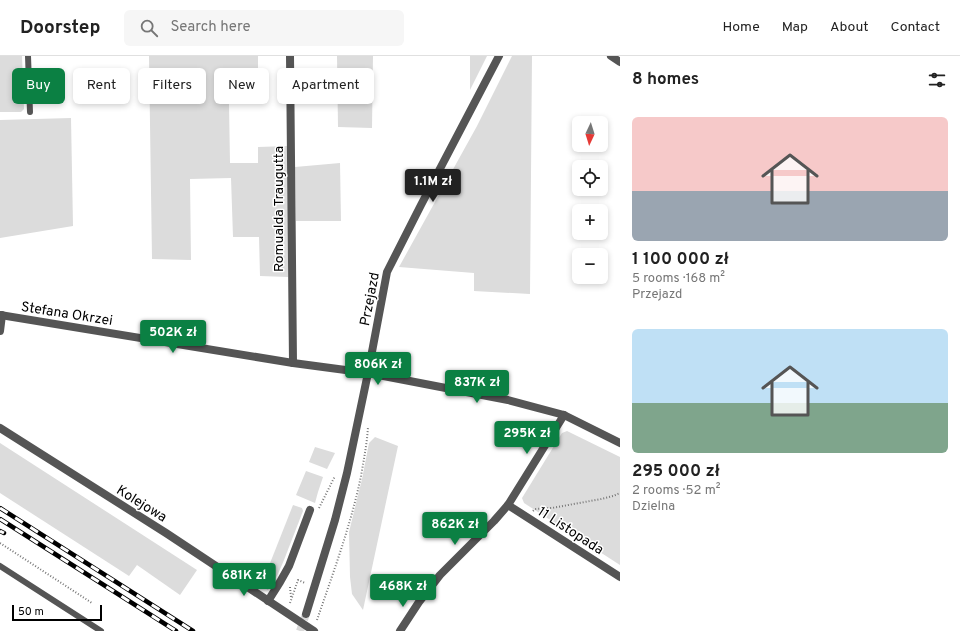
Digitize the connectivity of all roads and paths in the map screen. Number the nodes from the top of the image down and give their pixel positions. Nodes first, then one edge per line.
1 (28, 56) edge
2 (290, 56) edge
3 (499, 56) edge
4 (611, 56) edge
5 (620, 62) edge
6 (30, 112) dead end
7 (1, 315) edge
8 (0, 331) edge
9 (292, 363) junction
10 (368, 373) junction
11 (564, 415) junction
12 (368, 427) dead end
13 (0, 428) edge
14 (620, 443) edge
15 (620, 493) edge
16 (508, 505) junction
17 (310, 510) dead end
18 (526, 516) junction
19 (0, 543) edge
20 (0, 566) edge
21 (620, 577) edge
22 (305, 583) dead end
23 (290, 586) dead end
24 (291, 597) junction
25 (268, 601) junction
26 (92, 603) dead end
27 (289, 606) dead end
28 (306, 614) tunnel mouth
29 (317, 620) dead end
30 (101, 631) edge
31 (314, 631) edge
32 (400, 631) edge

1 - 6 lane
2 - 9 street, Romualda Traugutta
3 - 10 street, Przejazd
4 - 5 street
7 - 8 street
7 - 9 street, Stefana Okrzei
9 - 10 street, Stefana Okrzei
10 - 11 street, Stefana Okrzei
10 - 28 street, Przejazd
11 - 14 street, Stefana Okrzei
11 - 16 street
12 - 29 path
13 - 25 street, Kolejowa
15 - 18 path
16 - 18 street, 11 Listopada
16 - 32 street
17 - 25 street
18 - 21 street, 11 Listopada
19 - 26 path
20 - 30 lane
22 - 24 path
23 - 24 path
24 - 27 path
25 - 31 street, Kolejowa

